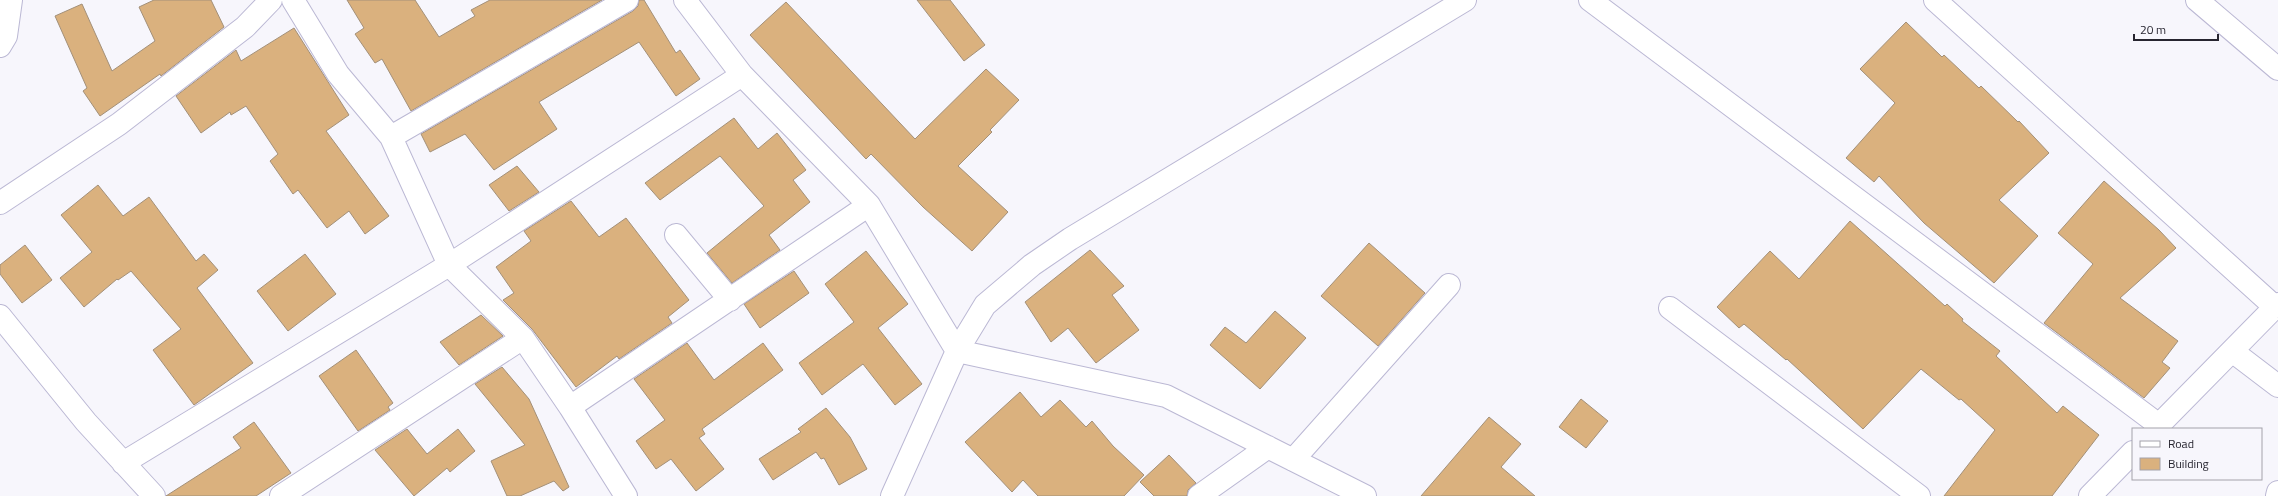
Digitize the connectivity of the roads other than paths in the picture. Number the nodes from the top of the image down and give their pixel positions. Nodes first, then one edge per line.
1 (11, 0) edge
2 (271, 0) edge
3 (293, 0) edge
4 (627, 0) edge
5 (685, 0) edge
6 (1465, 0) edge
7 (1590, 0) edge
8 (1935, 0) edge
9 (2197, 0) edge
10 (0, 46) edge
11 (2278, 68) edge
12 (742, 75) junction
13 (391, 138) junction
14 (0, 203) edge
15 (869, 205) junction
16 (676, 235) dead end
17 (449, 265) junction
18 (1449, 285) dead end
19 (730, 300) junction
20 (2277, 305) edge
21 (1670, 308) dead end
22 (0, 316) edge
23 (523, 338) junction
24 (2232, 350) junction
25 (957, 351) junction
26 (2278, 386) edge
27 (570, 407) junction
28 (2157, 427) edge
29 (1268, 447) junction
30 (2132, 453) edge
31 (1293, 460) junction
32 (123, 463) junction
33 (2278, 492) edge
34 (154, 496) edge
35 (281, 496) edge
36 (626, 496) edge
37 (892, 496) edge
38 (1199, 496) edge
39 (1365, 496) edge
40 (1919, 496) edge
41 (2090, 496) edge
42 (2276, 496) edge

1 - 10 street
2 - 14 street
3 - 13 street
4 - 13 street
5 - 12 street
6 - 25 street
7 - 28 street
8 - 20 street
9 - 11 street
12 - 15 street
12 - 17 street
13 - 17 street
15 - 19 street
15 - 25 street
16 - 19 street
17 - 23 street
17 - 32 street
18 - 31 street
19 - 27 street
20 - 24 street
21 - 40 street
22 - 32 street
23 - 27 street
23 - 35 street
24 - 26 street
24 - 28 street
25 - 29 street
25 - 37 street
27 - 36 street
29 - 31 street
29 - 38 street
30 - 41 street
31 - 39 street
32 - 34 street
33 - 42 street

